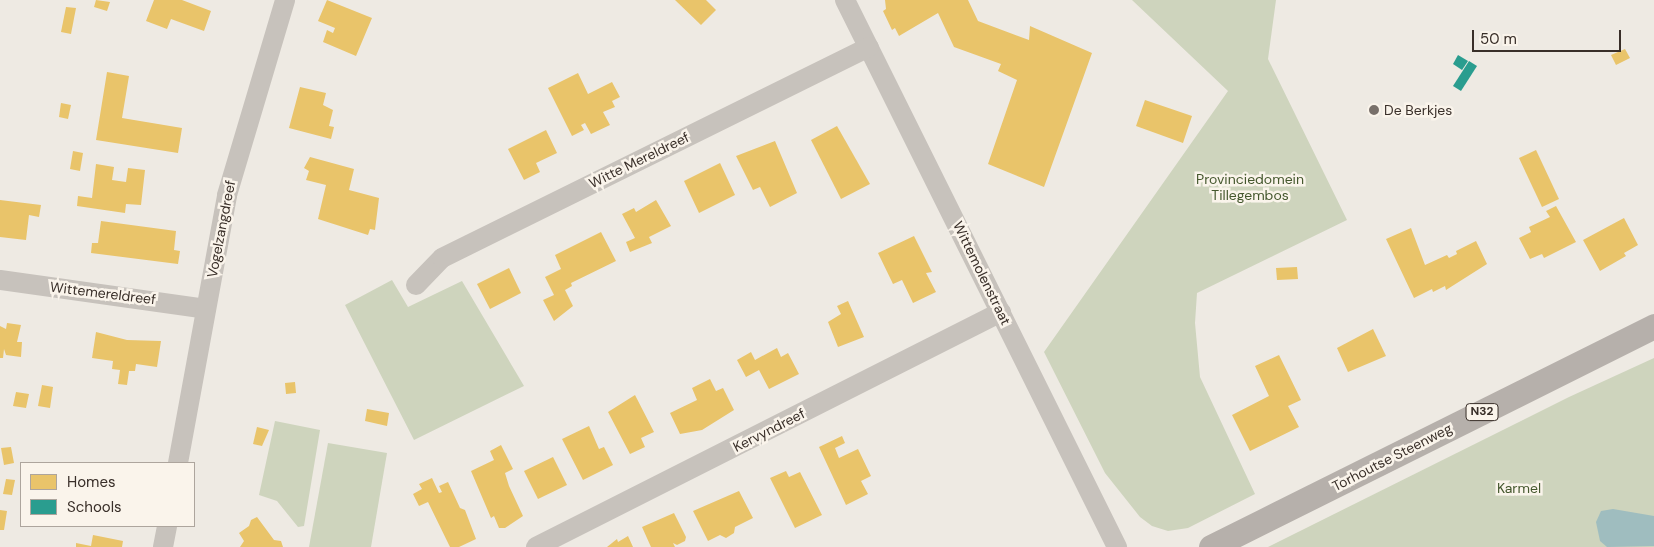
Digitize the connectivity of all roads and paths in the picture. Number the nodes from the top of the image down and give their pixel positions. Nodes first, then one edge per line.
1 (285, 0) edge
2 (845, 0) edge
3 (869, 46) junction
4 (0, 280) edge
5 (416, 285) dead end
6 (206, 309) junction
7 (1001, 312) junction
8 (1654, 326) edge
9 (178, 462) edge
10 (167, 527) edge
11 (163, 547) edge
12 (536, 547) edge
13 (1117, 547) edge
14 (1211, 547) edge

1 - 6 street, Vogelzangdreef
2 - 3 street, Wittemolenstraat
3 - 5 street, Witte Mereldreef
3 - 7 street, Wittemolenstraat
4 - 6 street, Wittemereldreef
6 - 9 street, Vogelzangdreef
7 - 12 street, Kervyndreef
7 - 13 street, Wittemolenstraat
8 - 14 main road, Torhoutse Steenweg / N32
10 - 11 street

